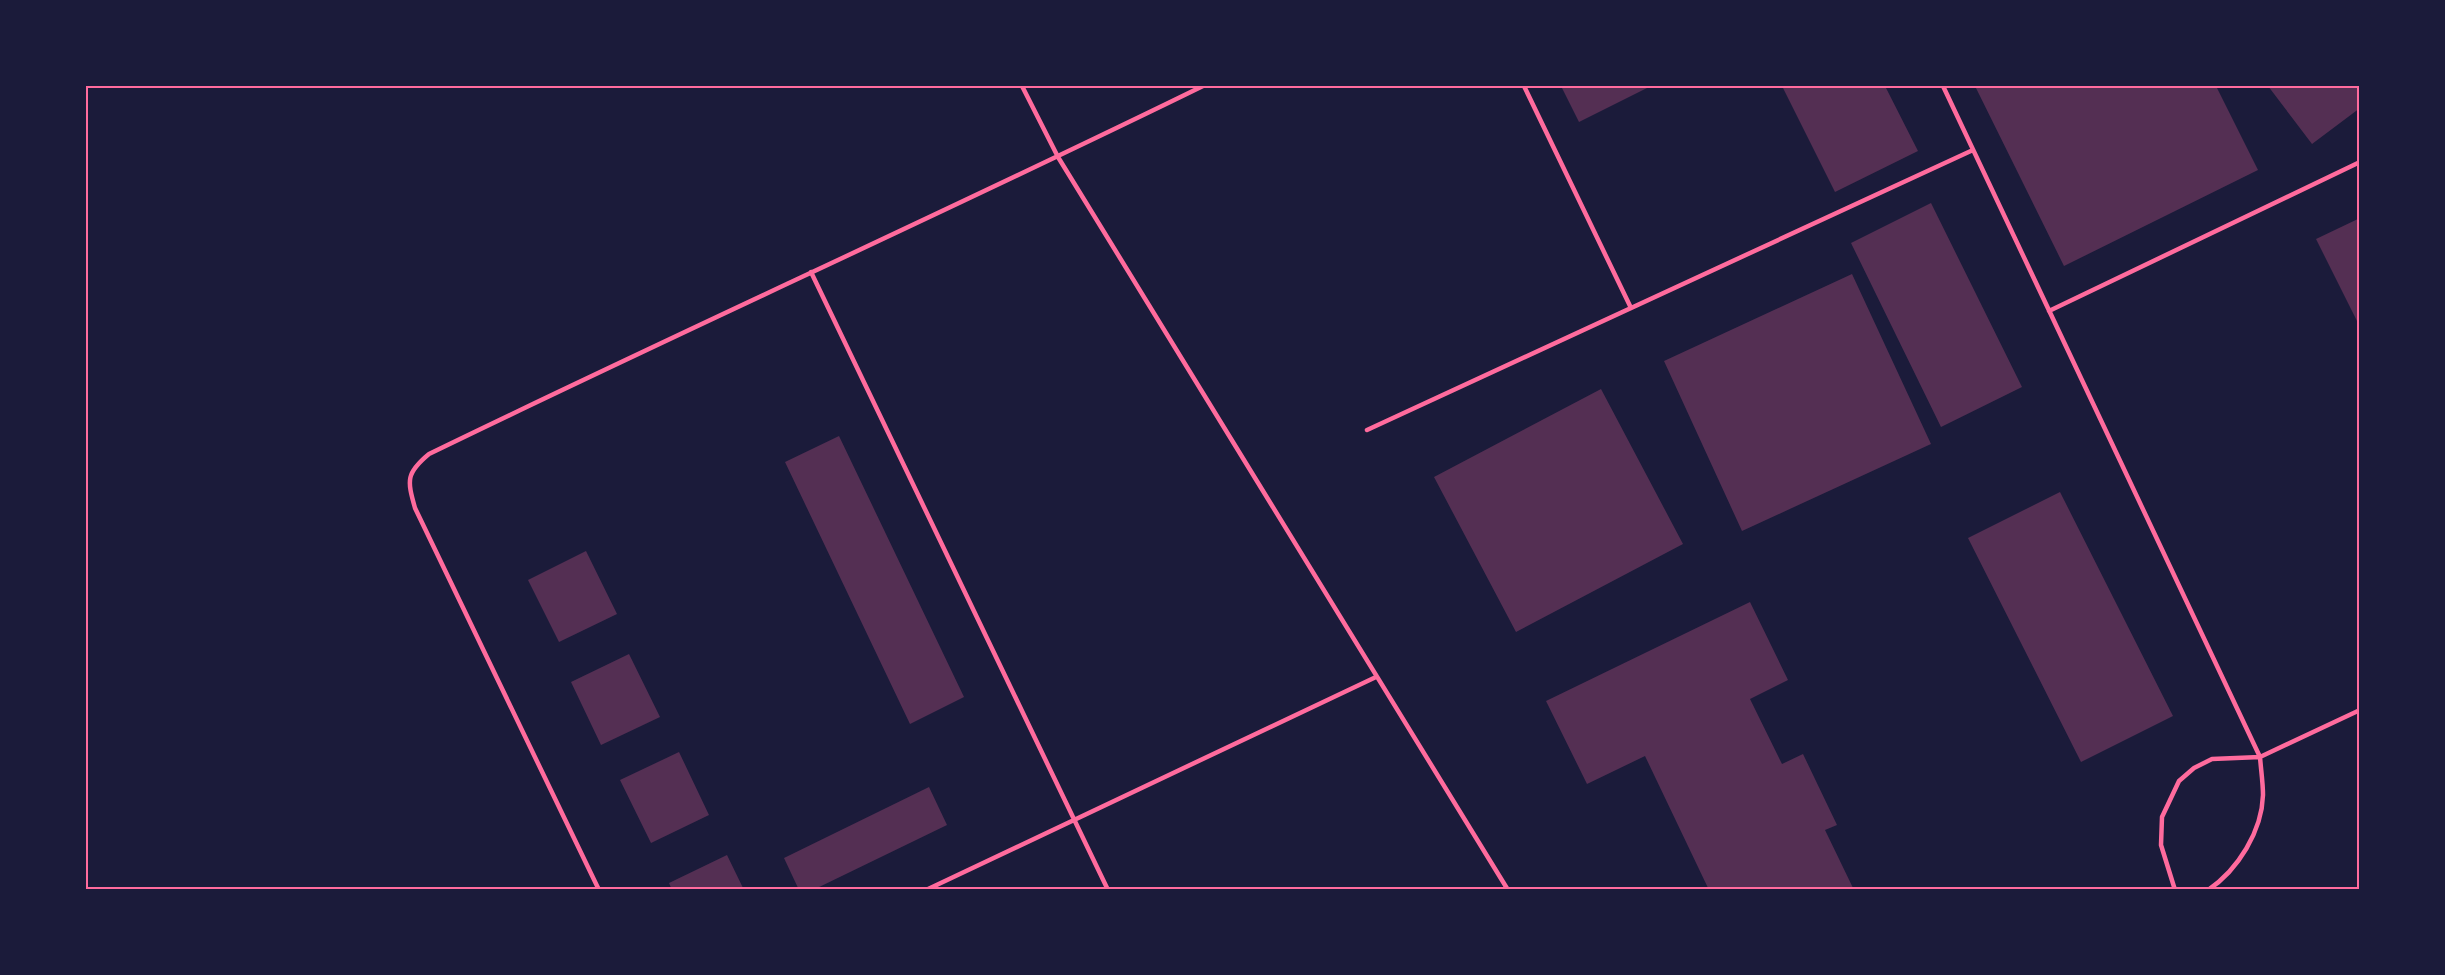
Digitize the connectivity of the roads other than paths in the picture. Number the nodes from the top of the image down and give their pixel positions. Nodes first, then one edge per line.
1 (1022, 86) edge
2 (1203, 86) edge
3 (1524, 86) edge
4 (1943, 86) edge
5 (1973, 150) junction
6 (1058, 157) junction
7 (2360, 162) edge
8 (811, 272) junction
9 (1631, 308) junction
10 (2049, 311) junction
11 (1367, 430) dead end
12 (1376, 677) junction
13 (2360, 710) edge
14 (2260, 757) junction
15 (1075, 821) junction
16 (599, 890) edge
17 (926, 890) edge
18 (1108, 890) edge
19 (1508, 890) edge
20 (2175, 890) edge
21 (2208, 890) edge

1 - 6 lane
2 - 6 lane
3 - 9 lane
4 - 5 lane
5 - 9 lane
5 - 10 lane
6 - 8 lane
6 - 12 lane
7 - 10 lane
8 - 15 lane
8 - 16 lane
9 - 11 lane
10 - 14 lane
12 - 15 lane
12 - 19 lane
13 - 14 lane
14 - 20 lane
14 - 21 lane
15 - 17 lane
15 - 18 lane

